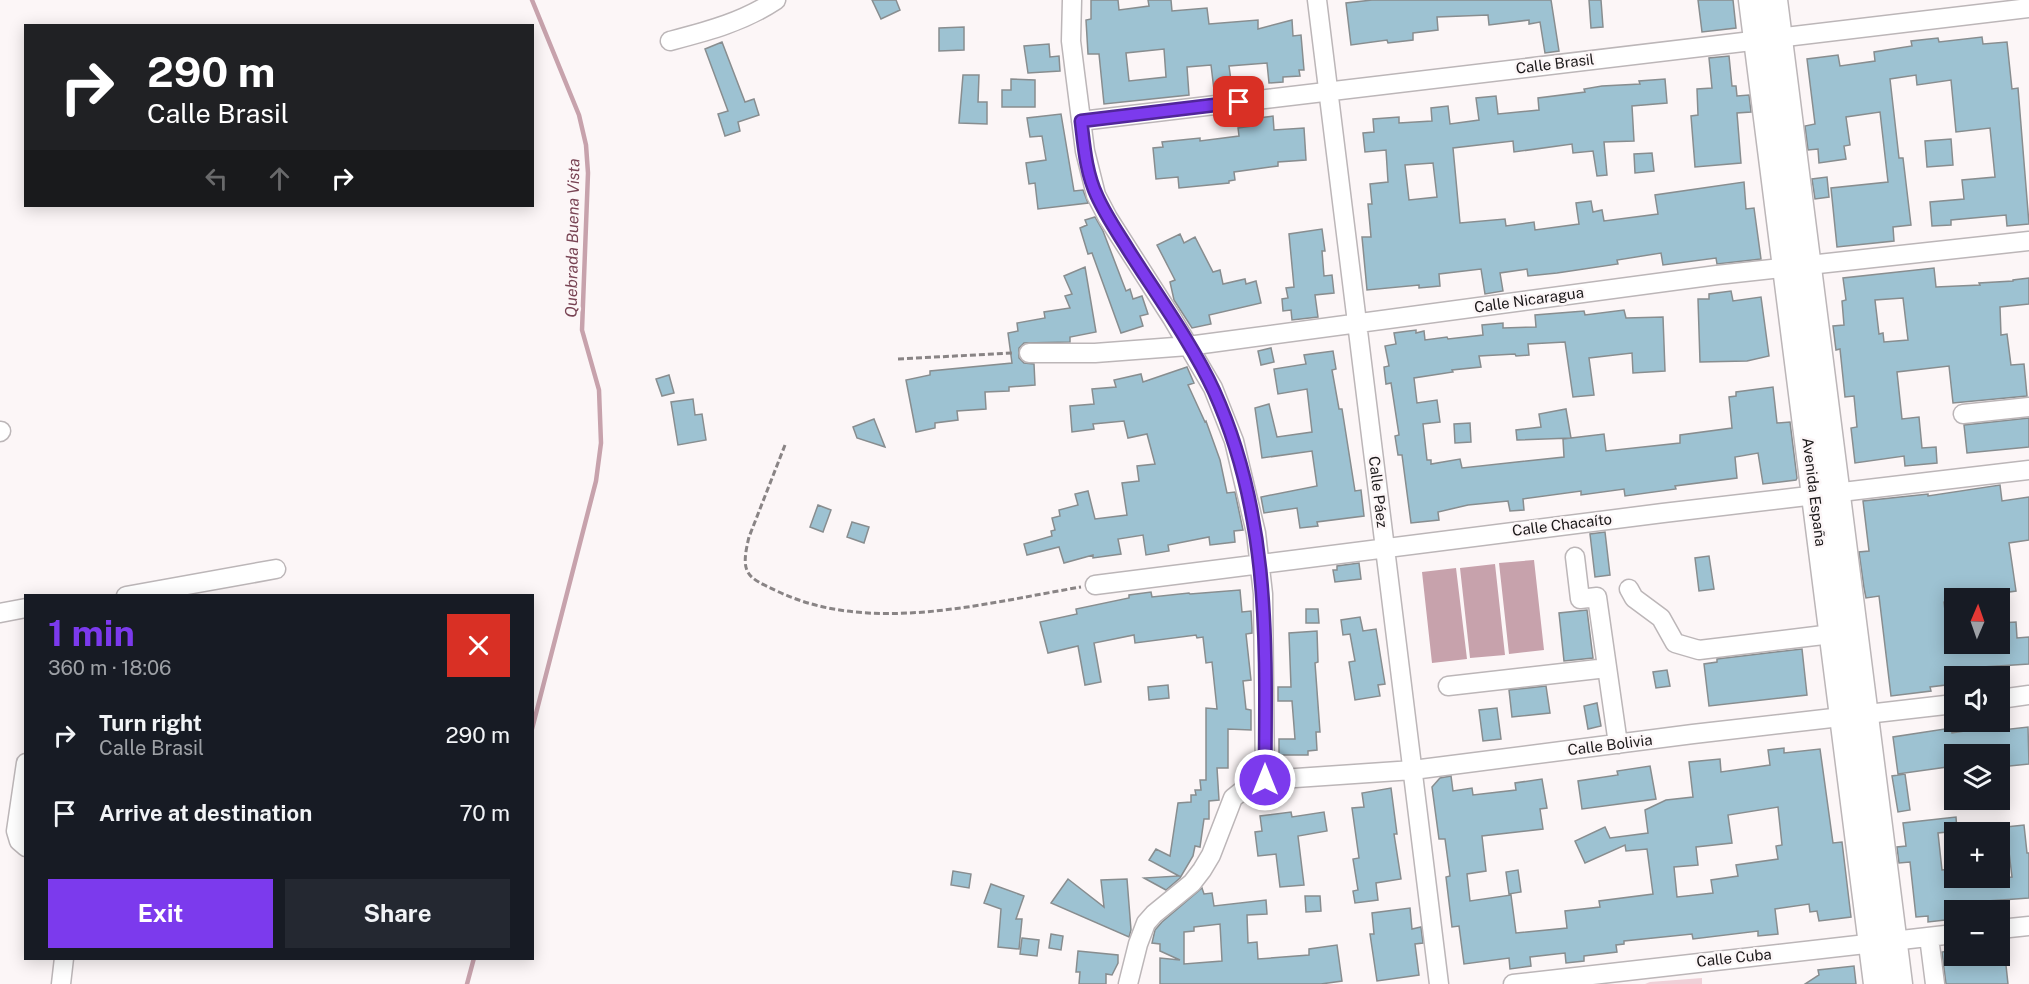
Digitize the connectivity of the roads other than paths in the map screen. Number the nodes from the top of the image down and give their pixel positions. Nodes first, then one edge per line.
1 (776, 0) edge
2 (1072, 0) edge
3 (1317, 0) edge
4 (1751, 0) edge
5 (1775, 0) edge
6 (2029, 8) edge
7 (1768, 38) junction
8 (670, 41) dead end
9 (1329, 91) junction
10 (1081, 121) junction
11 (2029, 241) edge
12 (1809, 265) junction
13 (1785, 268) junction
14 (1358, 323) junction
15 (1188, 346) junction
16 (1029, 353) road end
17 (2029, 406) edge
18 (1963, 414) dead end
19 (2029, 470) edge
20 (1838, 492) junction
21 (1814, 495) junction
22 (1385, 547) junction
23 (1575, 557) dead end
24 (1261, 562) junction
25 (276, 569) dead end
26 (1095, 585) road end
27 (1629, 589) dead end
28 (137, 594) edge
29 (24, 608) edge
30 (0, 613) edge
31 (1832, 634) junction
32 (1607, 668) junction
33 (1448, 686) dead end
34 (2029, 695) edge
35 (2010, 698) edge
36 (1944, 705) edge
37 (1866, 714) junction
38 (1842, 717) junction
39 (1618, 744) junction
40 (1413, 770) junction
41 (24, 777) edge
42 (1265, 780) junction
43 (24, 845) edge
44 (2029, 926) edge
45 (2010, 928) edge
46 (1944, 935) edge
47 (1929, 937) junction
48 (1883, 942) junction
49 (64, 960) edge
50 (1621, 978) edge
51 (61, 984) edge
52 (1128, 984) edge
53 (1439, 984) edge
54 (1513, 984) edge
55 (1876, 984) edge
56 (1900, 984) edge
57 (1935, 984) edge

1 - 8 street
2 - 10 street
3 - 9 street, Calle Páez
4 - 7 main road, Avenida España
5 - 7 main road, Avenida España
6 - 7 street, Calle Brasil
7 - 9 street, Calle Brasil
7 - 12 main road, Avenida España
7 - 13 main road, Avenida España
9 - 10 street, Calle Brasil
9 - 14 street, Calle Páez
10 - 15 street
11 - 12 street, Calle Nicaragua
12 - 13 street, Calle Nicaragua
12 - 20 main road, Avenida España
13 - 14 street, Calle Nicaragua
13 - 21 main road, Avenida España
14 - 15 street, Calle Nicaragua
14 - 22 street, Calle Páez
15 - 16 street, Calle Nicaragua
15 - 24 street
17 - 18 street
19 - 20 street, Calle Chacaíto
20 - 21 street, Calle Chacaíto
20 - 37 main road, Avenida España
21 - 22 street, Calle Chacaíto
21 - 31 main road, Avenida España
22 - 24 street, Calle Chacaíto
22 - 40 street, Calle Páez
23 - 32 street
24 - 26 street, Calle Chacaíto
24 - 42 street
25 - 28 street
27 - 31 street
29 - 30 street
31 - 38 main road, Avenida España
32 - 33 street
32 - 39 street
34 - 35 street
36 - 37 street, Calle Bolivia
37 - 38 street, Calle Bolivia
37 - 48 main road, Avenida España
38 - 39 street, Calle Bolivia
38 - 48 main road, Avenida España
39 - 40 street, Calle Bolivia
40 - 42 street, Calle Bolivia
40 - 53 street, Calle Páez
41 - 43 street
42 - 52 street
44 - 45 street
46 - 47 street, Calle Cuba
47 - 48 street, Calle Cuba
47 - 57 street
48 - 50 street, Calle Cuba
48 - 55 main road, Avenida España
48 - 56 main road, Avenida España
49 - 51 street
50 - 54 street, Calle Cuba

